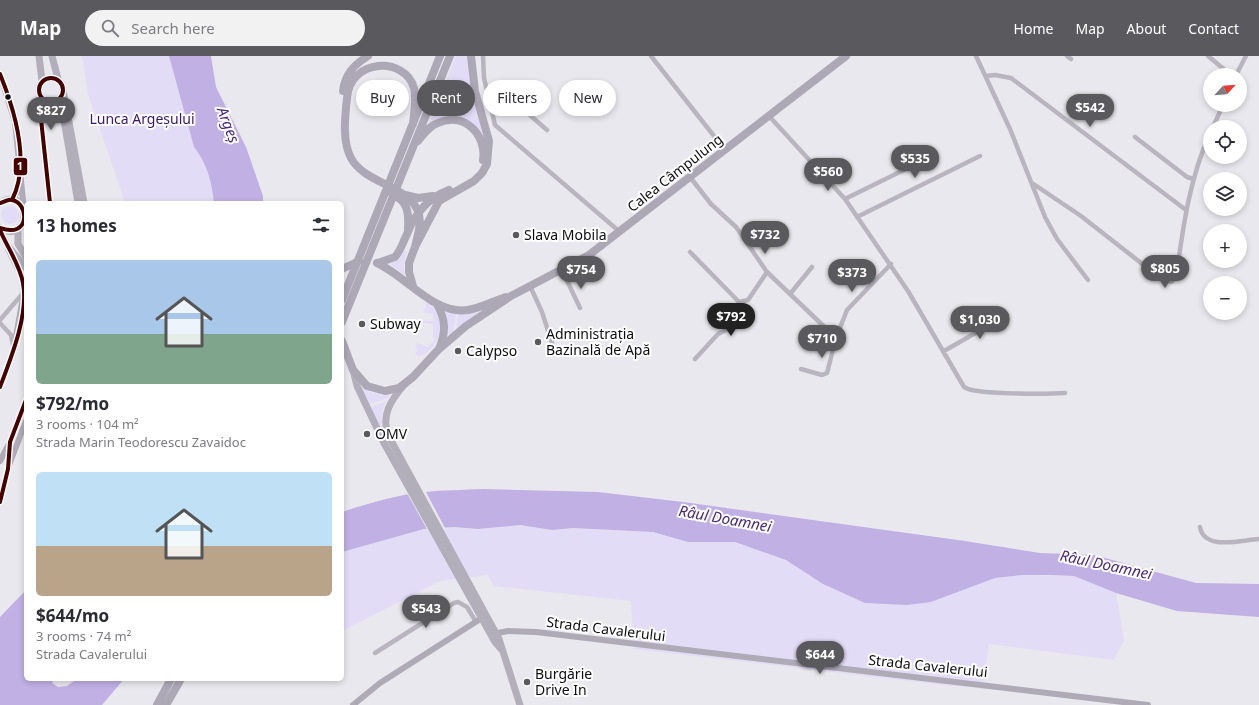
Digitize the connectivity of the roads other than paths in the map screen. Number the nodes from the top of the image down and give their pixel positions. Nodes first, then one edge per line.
1 (39, 56) edge
2 (52, 56) edge
3 (368, 56) edge
4 (440, 56) edge
5 (450, 56) edge
6 (470, 56) edge
7 (483, 56) edge
8 (651, 56) edge
9 (846, 56) edge
10 (976, 56) edge
11 (1208, 56) edge
12 (1246, 56) edge
13 (1223, 68) edge
14 (1240, 68) edge
15 (0, 74) edge
16 (986, 76) junction
17 (58, 79) junction
18 (484, 80) edge
19 (42, 81) junction
20 (63, 90) junction
21 (40, 96) junction
22 (54, 101) junction
23 (494, 116) edge
24 (531, 116) edge
25 (770, 116) junction
26 (41, 120) junction
27 (413, 124) junction
28 (547, 130) dead end
29 (1135, 137) dead end
30 (413, 146) junction
31 (725, 150) junction
32 (1203, 152) edge
33 (980, 156) dead end
34 (920, 162) dead end
35 (400, 169) junction
36 (20, 176) junction
37 (690, 178) junction
38 (1193, 179) junction
39 (1032, 183) junction
40 (439, 194) junction
41 (405, 195) junction
42 (0, 196) edge
43 (845, 199) junction
44 (10, 200) junction
45 (50, 201) edge
46 (78, 201) edge
47 (84, 201) edge
48 (0, 203) edge
49 (24, 205) edge
50 (24, 210) edge
51 (1186, 210) junction
52 (418, 213) junction
53 (857, 216) junction
54 (24, 220) edge
55 (18, 228) junction
56 (0, 229) edge
57 (408, 232) junction
58 (620, 232) junction
59 (7, 245) junction
60 (415, 247) junction
61 (690, 252) dead end
62 (24, 254) edge
63 (378, 263) junction
64 (891, 264) junction
65 (24, 266) edge
66 (812, 267) dead end
67 (344, 268) edge
68 (562, 270) junction
69 (767, 272) junction
70 (1088, 280) dead end
71 (413, 286) junction
72 (530, 286) junction
73 (24, 292) junction
74 (790, 294) junction
75 (344, 295) edge
76 (511, 296) junction
77 (742, 302) junction
78 (437, 304) junction
79 (580, 308) dead end
80 (1007, 315) dead end
81 (344, 317) edge
82 (0, 320) edge
83 (0, 323) edge
84 (836, 338) junction
85 (344, 346) edge
86 (438, 350) junction
87 (13, 352) junction
88 (555, 352) dead end
89 (944, 352) junction
90 (695, 359) dead end
91 (353, 370) junction
92 (802, 370) dead end
93 (404, 385) junction
94 (0, 387) edge
95 (1065, 393) dead end
96 (24, 405) edge
97 (24, 426) edge
98 (10, 442) junction
99 (0, 461) edge
100 (8, 469) junction
101 (404, 472) junction
102 (0, 502) edge
103 (1200, 527) dead end
104 (1259, 539) edge
105 (482, 618) junction
106 (493, 634) junction
107 (375, 653) dead end
108 (170, 681) edge
109 (180, 681) edge
110 (157, 705) edge
111 (166, 705) edge
112 (354, 705) edge
113 (520, 705) edge
114 (1148, 705) edge

1 - 19 main road
2 - 17 main road
3 - 57 highway
4 - 27 highway
5 - 30 highway
6 - 60 highway
7 - 18 street
8 - 31 street
9 - 25 highway, Calea Câmpulung
10 - 16 street
11 - 13 street
12 - 14 street
15 - 36 main road
16 - 39 street
16 - 51 street
17 - 19 main road
17 - 20 main road
19 - 21 main road
20 - 22 main road
20 - 47 main road
21 - 22 main road
21 - 26 main road
22 - 26 main road
22 - 46 main road
23 - 58 street
24 - 28 street
25 - 31 highway, Calea Câmpulung
25 - 43 street
26 - 45 main road
27 - 35 highway
27 - 41 highway
29 - 38 street
30 - 35 highway
30 - 40 highway
31 - 37 highway, Calea Câmpulung
32 - 38 street
33 - 53 street
34 - 43 street
35 - 75 highway
35 - 81 highway
36 - 44 main road
36 - 49 main road
37 - 58 highway, Calea Câmpulung
37 - 69 street
38 - 51 street
39 - 51 street
39 - 70 street
40 - 41 highway
40 - 52 highway
41 - 52 highway
42 - 44 main road
43 - 53 street
44 - 48 main road
44 - 50 main road
52 - 57 highway
52 - 60 highway
53 - 64 street
54 - 55 main road
55 - 56 main road
55 - 62 main road
56 - 59 main road
57 - 63 highway
58 - 68 highway, Calea Câmpulung
59 - 65 main road
59 - 73 main road
60 - 71 highway
61 - 77 street
63 - 67 highway, Calea Câmpulung
63 - 71 highway, Calea Câmpulung
64 - 84 street
64 - 89 street
66 - 74 street
68 - 72 highway, Calea Câmpulung
68 - 79 street
69 - 74 street
69 - 77 street
71 - 78 highway, Calea Câmpulung
72 - 76 highway, Calea Câmpulung
72 - 88 street
73 - 82 street
73 - 87 main road
74 - 84 street
76 - 78 highway, Calea Câmpulung
76 - 86 highway, Calea Câmpulung
77 - 90 street
78 - 86 highway
80 - 89 street
83 - 87 street
84 - 92 street
85 - 91 highway
86 - 93 highway, Calea Câmpulung
87 - 94 main road
89 - 95 street
91 - 93 highway
91 - 101 main road
93 - 101 main road
96 - 98 main road
97 - 100 main road
98 - 99 main road
98 - 100 main road
100 - 102 main road
101 - 105 main road
103 - 104 street
105 - 106 main road
105 - 107 street
105 - 112 main road
106 - 113 main road
106 - 114 main road, Strada Cavalerului
108 - 110 highway
109 - 111 highway

